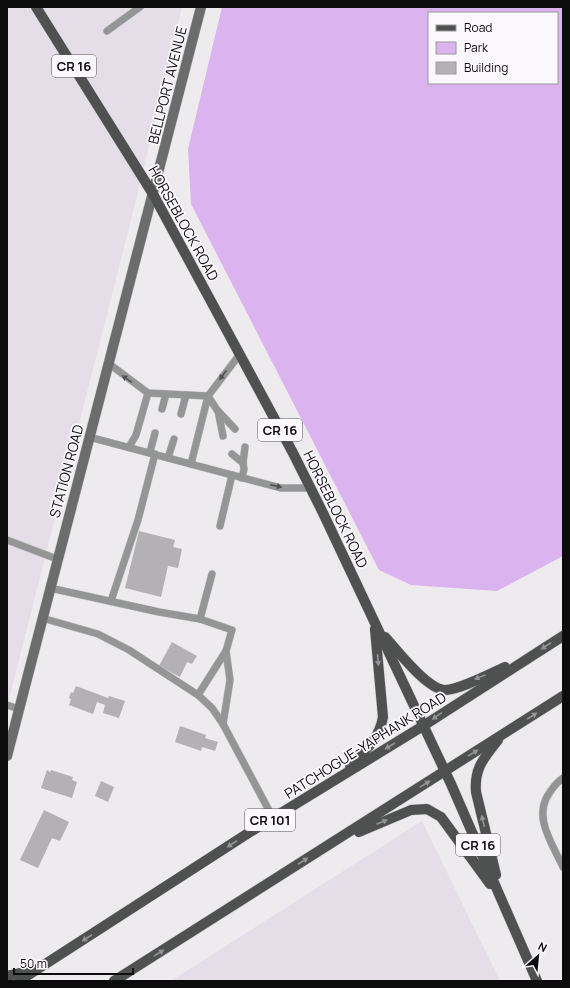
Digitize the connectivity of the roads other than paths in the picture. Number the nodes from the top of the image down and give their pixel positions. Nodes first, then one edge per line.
1 (36, 7) edge
2 (140, 7) edge
3 (201, 7) edge
4 (107, 30) dead end
5 (153, 194) junction
6 (240, 354) junction
7 (108, 363) junction
8 (148, 393) junction
9 (166, 394) junction
10 (186, 395) junction
11 (208, 396) junction
12 (162, 409) dead end
13 (217, 410) junction
14 (181, 414) dead end
15 (235, 430) dead end
16 (155, 433) dead end
17 (223, 436) dead end
18 (89, 437) junction
19 (174, 438) dead end
20 (129, 447) junction
21 (245, 447) dead end
22 (152, 453) junction
23 (232, 454) dead end
24 (168, 458) junction
25 (243, 463) junction
26 (191, 464) junction
27 (232, 475) junction
28 (242, 478) junction
29 (311, 488) junction
30 (220, 526) dead end
31 (7, 540) edge
32 (57, 559) junction
33 (212, 574) dead end
34 (50, 588) junction
35 (111, 601) junction
36 (42, 618) junction
37 (200, 619) junction
38 (374, 621) junction
39 (379, 630) junction
40 (563, 636) edge
41 (226, 651) junction
42 (529, 657) junction
43 (198, 695) junction
44 (563, 696) edge
45 (7, 705) edge
46 (19, 709) junction
47 (223, 724) junction
48 (423, 726) junction
49 (501, 735) junction
50 (7, 756) edge
51 (445, 771) junction
52 (338, 778) junction
53 (563, 778) edge
54 (273, 818) junction
55 (333, 842) junction
56 (563, 867) edge
57 (502, 899) junction
58 (38, 969) junction
59 (7, 976) edge
60 (19, 981) edge
61 (114, 981) edge
62 (537, 981) edge

1 - 5 main road, HORSEBLOCK ROAD / CR 16
2 - 4 lane
3 - 5 main road, BELLPORT AVENUE
5 - 6 main road, HORSEBLOCK ROAD / CR 16
5 - 7 main road, STATION ROAD
6 -> 11 lane
6 - 29 main road, HORSEBLOCK ROAD / CR 16
8 -> 7 lane
7 - 18 main road, STATION ROAD
8 - 9 lane
8 - 20 lane
9 - 10 lane
9 - 12 lane
10 - 11 lane
10 - 14 lane
11 - 13 lane
11 - 26 lane
13 - 15 lane
13 - 17 lane
16 - 22 lane
18 - 20 lane
18 - 32 main road, STATION ROAD
19 - 24 lane
20 - 22 lane
21 - 25 lane
22 - 24 lane
22 - 35 lane
23 - 25 lane
24 - 26 lane
25 - 28 lane
26 - 27 lane
27 - 28 lane
27 - 30 lane
28 -> 29 lane
29 - 38 main road, HORSEBLOCK ROAD / CR 16
31 - 32 lane
32 - 34 main road, STATION ROAD
33 - 37 lane
34 - 35 lane
34 - 36 main road, STATION ROAD
35 - 37 lane
36 - 43 lane
36 - 46 main road, STATION ROAD
37 - 41 lane
38 - 39 main road, HORSEBLOCK ROAD / CR 16
38 -> 52 main road
42 -> 39 main road
39 - 48 main road, HORSEBLOCK ROAD / CR 16
40 -> 42 main road, PATCHOGUE-YAPHANK ROAD / CR 101
41 - 43 lane
41 - 47 lane
42 -> 48 main road, PATCHOGUE-YAPHANK ROAD / CR 101
43 - 47 lane
49 -> 44 main road
45 - 46 lane
46 - 50 main road, STATION ROAD
47 - 54 lane
48 - 51 main road, HORSEBLOCK ROAD / CR 16
48 -> 52 main road, PATCHOGUE-YAPHANK ROAD / CR 101
51 -> 49 main road
57 -> 49 main road
55 -> 51 main road
51 - 57 main road, HORSEBLOCK ROAD / CR 16
52 - 54 main road, PATCHOGUE-YAPHANK ROAD / CR 101
53 - 56 lane
54 -> 58 main road, PATCHOGUE-YAPHANK ROAD / CR 101
55 -> 57 main road
61 -> 55 main road
57 - 62 main road, HORSEBLOCK ROAD / CR 16
58 - 59 main road
58 - 60 main road, PATCHOGUE-YAPHANK ROAD / CR 101

